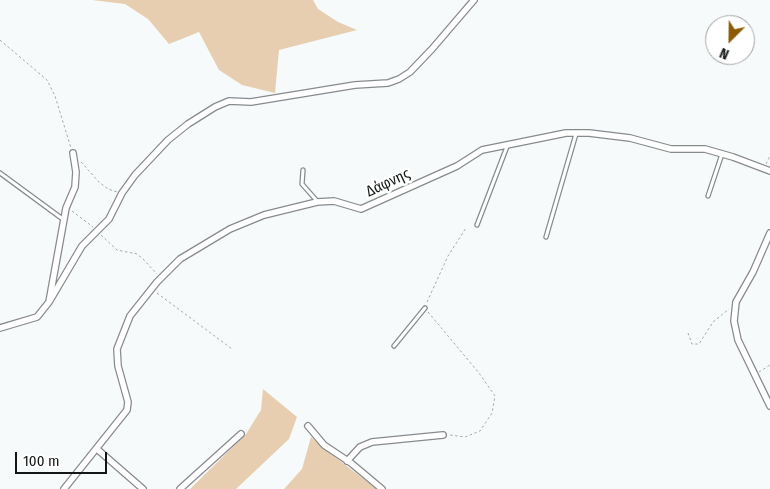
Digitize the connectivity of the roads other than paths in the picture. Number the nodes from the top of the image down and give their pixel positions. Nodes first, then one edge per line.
1 (474, 0) edge
2 (576, 133) junction
3 (508, 144) junction
4 (73, 153) road end
5 (722, 154) junction
6 (303, 170) dead end
7 (770, 171) edge
8 (0, 173) edge
9 (708, 196) dead end
10 (317, 202) junction
11 (65, 220) junction
12 (477, 225) dead end
13 (770, 233) edge
14 (546, 237) dead end
15 (49, 302) junction
16 (425, 308) road end
17 (0, 328) edge
18 (394, 346) dead end
19 (770, 406) edge
20 (308, 426) dead end
21 (241, 434) dead end
22 (443, 434) road end
23 (96, 449) junction
24 (347, 461) junction
25 (64, 489) edge
26 (143, 489) edge
27 (180, 489) edge
28 (382, 489) edge

1 - 15 street
2 - 3 street, Δάφνης
2 - 5 street, Δάφνης
2 - 14 lane
3 - 10 street, Δάφνης
3 - 12 lane
4 - 11 street
5 - 7 street, Δάφνης
5 - 9 lane
6 - 10 lane
8 - 11 lane
10 - 23 street, Δάφνης
11 - 15 street
13 - 19 street
15 - 17 street
16 - 18 lane
20 - 24 street
21 - 27 street
22 - 24 street
23 - 25 street, Δάφνης
23 - 26 street
24 - 28 street

